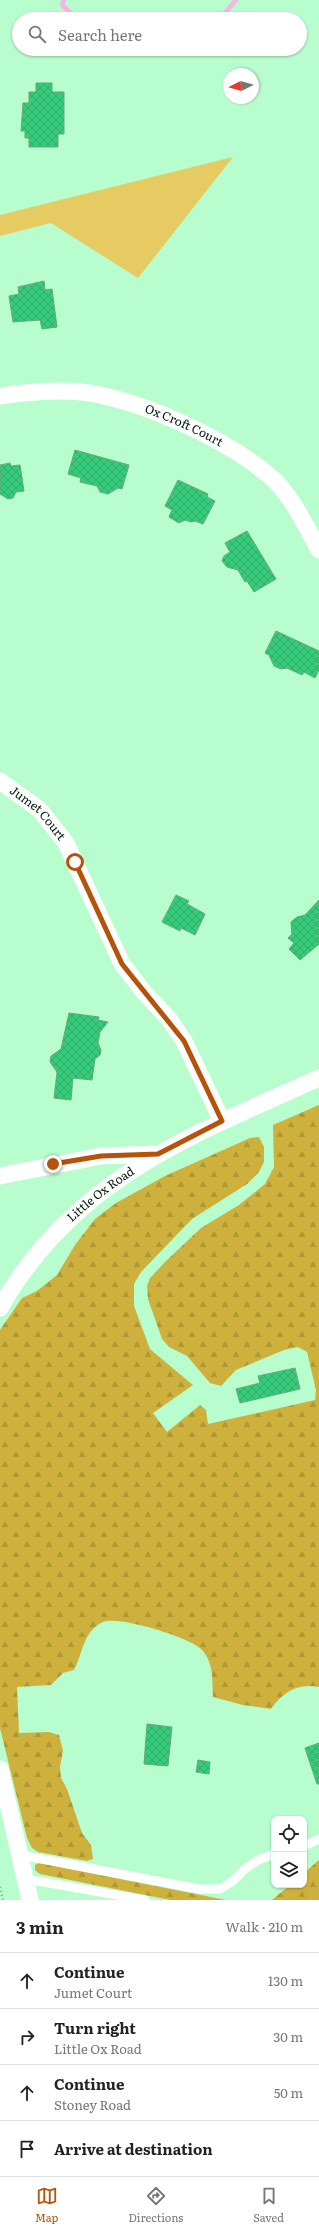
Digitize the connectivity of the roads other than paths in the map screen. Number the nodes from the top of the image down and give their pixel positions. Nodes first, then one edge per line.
1 (0, 396) edge
2 (319, 550) edge
3 (0, 781) edge
4 (319, 1078) edge
5 (222, 1121) junction
6 (158, 1154) junction
7 (0, 1176) edge
8 (0, 1308) edge
9 (0, 1769) edge
10 (7, 1824) edge
11 (319, 1839) edge
12 (307, 1845) edge
13 (21, 1855) junction
14 (271, 1855) edge
15 (26, 1879) junction
16 (30, 1900) edge
17 (145, 1900) edge

1 - 2 street, Ox Croft Court
3 - 5 street, Jumet Court
4 - 5 street, Little Ox Road
5 - 6 street, Little Ox Road
6 - 7 street
6 - 8 street, Little Ox Road
9 - 10 street
10 - 13 street
11 - 12 lane
13 - 14 lane
13 - 15 street
15 - 16 street
15 - 17 lane

